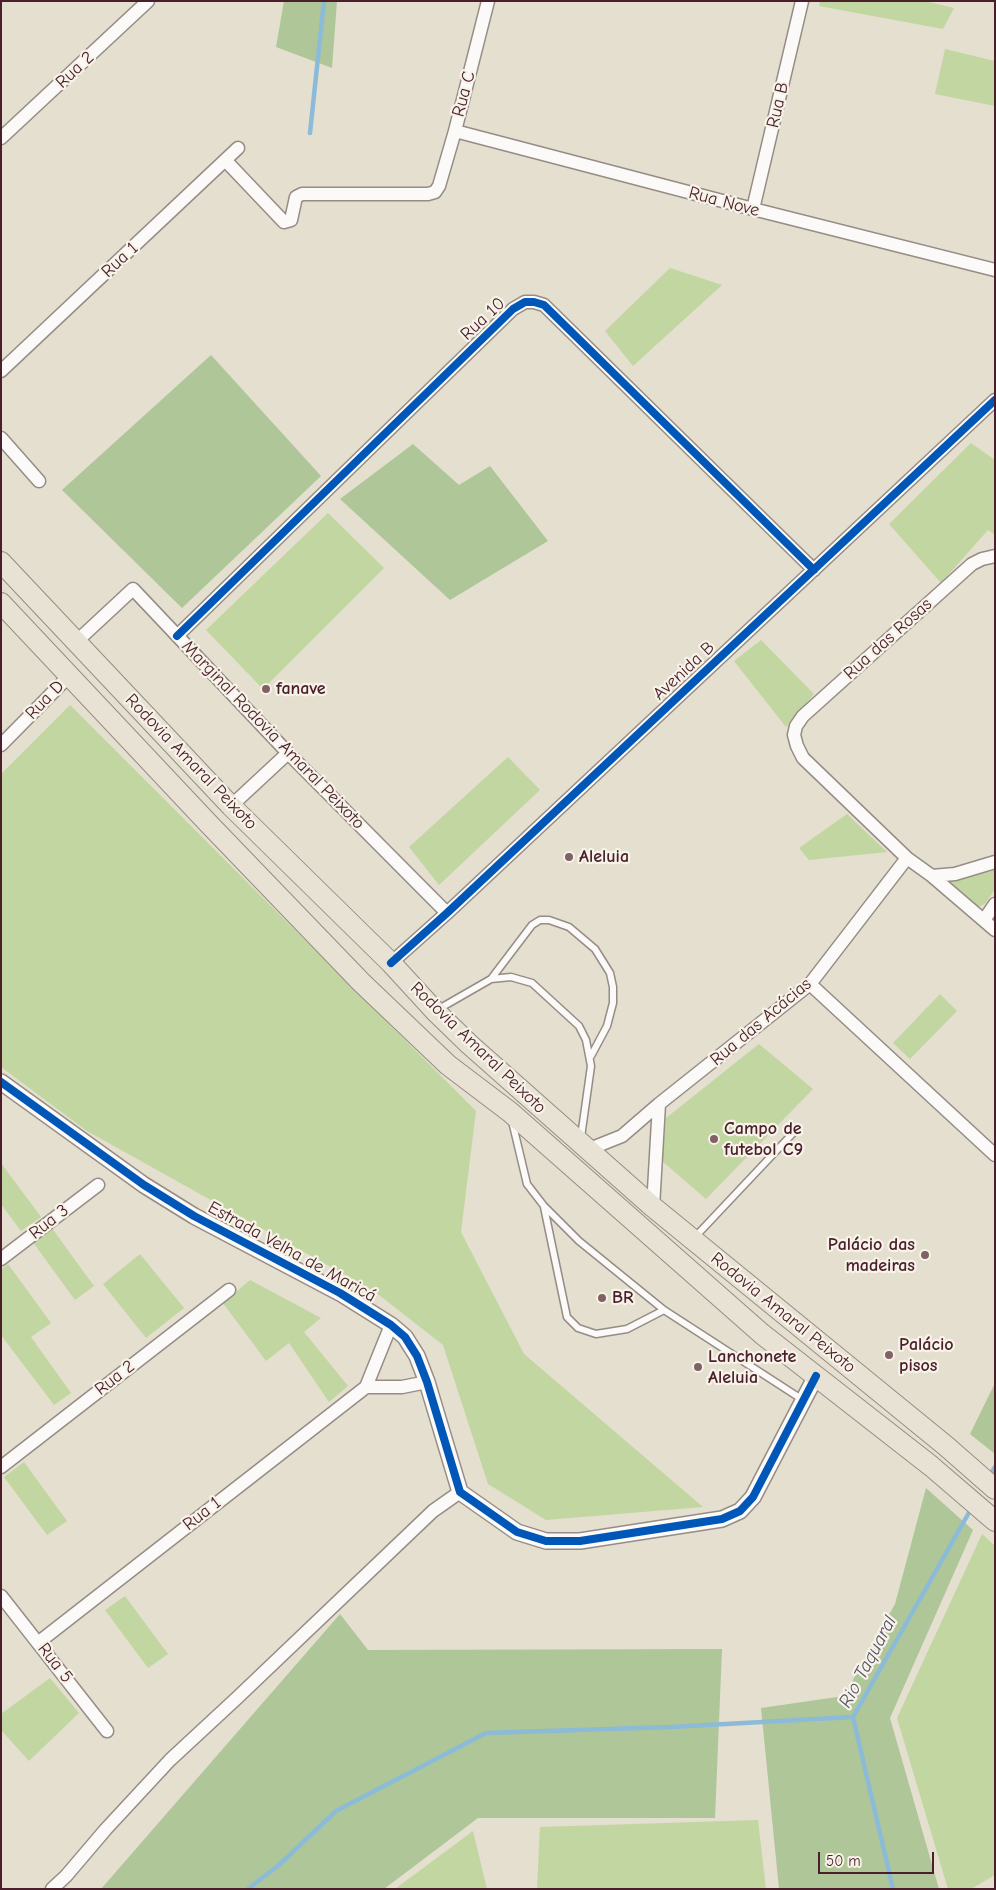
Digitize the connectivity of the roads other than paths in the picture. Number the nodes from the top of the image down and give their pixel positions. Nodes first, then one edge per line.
1 (148, 1) edge
2 (488, 1) edge
3 (802, 1) edge
4 (454, 131) junction
5 (1, 138) edge
6 (238, 148) dead end
7 (226, 161) junction
8 (753, 210) junction
9 (995, 270) edge
10 (1, 371) edge
11 (993, 404) edge
12 (1, 438) edge
13 (39, 481) dead end
14 (994, 556) edge
15 (1, 562) edge
16 (814, 570) junction
17 (1, 603) edge
18 (177, 636) junction
19 (76, 642) junction
20 (69, 676) junction
21 (1, 745) edge
22 (288, 753) junction
23 (231, 806) junction
24 (907, 858) junction
25 (995, 862) edge
26 (932, 876) junction
27 (995, 904) edge
28 (447, 913) junction
29 (984, 920) junction
30 (995, 930) edge
31 (391, 963) junction
32 (491, 979) junction
33 (810, 984) junction
34 (435, 1011) junction
35 (591, 1056) junction
36 (1, 1082) edge
37 (659, 1104) junction
38 (510, 1112) junction
39 (795, 1131) dead end
40 (584, 1147) junction
41 (995, 1155) edge
42 (98, 1185) dead end
43 (544, 1206) junction
44 (652, 1207) junction
45 (692, 1240) junction
46 (1, 1259) edge
47 (229, 1290) dead end
48 (664, 1310) junction
49 (391, 1325) junction
50 (816, 1376) junction
51 (427, 1382) junction
52 (366, 1387) junction
53 (803, 1400) junction
54 (1, 1467) edge
55 (995, 1489) edge
56 (460, 1492) junction
57 (989, 1516) edge
58 (1, 1596) edge
59 (39, 1642) junction
60 (107, 1731) dead end
61 (52, 1889) edge

1 - 5 street, Rua 2
2 - 4 street, Rua C
3 - 8 street, Rua B
4 - 7 street, Rua C
4 - 8 street, Rua Nove
6 - 7 street, Rua 1
7 - 10 street, Rua 1
8 - 9 street, Rua Nove
11 - 16 street, Avenida B
12 - 13 street
14 - 24 street, Rua das Rosas
15 - 19 highway, Rodovia Amaral Peixoto
16 - 18 street, Rua 10
16 - 28 street, Avenida B
17 - 20 highway, Rodovia Amaral Peixoto
18 - 19 street, Marginal Rodovia Amaral Peixoto
18 - 22 street, Marginal Rodovia Amaral Peixoto
19 - 23 highway, Rodovia Amaral Peixoto
20 - 21 street, Rua D
20 - 38 highway, Rodovia Amaral Peixoto
22 - 23 street
22 - 28 street, Marginal Rodovia Amaral Peixoto
23 - 31 highway, Rodovia Amaral Peixoto
24 - 26 street
24 - 33 street, Rua das Acácias
25 - 26 street
26 - 29 street
27 - 29 street
28 - 31 street, Avenida B
29 - 30 street
31 - 34 highway, Rodovia Amaral Peixoto
32 - 34 lane
32 - 35 lane
32 - 35 lane
33 - 37 street, Rua das Acácias
33 - 41 street
34 - 40 highway, Rodovia Amaral Peixoto
35 - 40 lane
36 - 49 street, Estrada Velha de Maricá
37 - 40 street, Rua das Acácias
37 - 44 street
38 - 43 lane
38 - 50 highway, Rodovia Amaral Peixoto
39 - 45 lane
40 - 44 highway, Rodovia Amaral Peixoto
42 - 46 street, Rua 3
43 - 48 lane
43 - 48 lane
44 - 45 highway, Rodovia Amaral Peixoto
45 - 55 highway, Rodovia Amaral Peixoto
47 - 54 street, Rua 2
48 - 53 lane
49 - 51 street, Estrada Velha de Maricá
49 - 52 street
50 - 53 street
50 - 57 highway, Rodovia Amaral Peixoto
51 - 52 street
51 - 56 street, Estrada Velha de Maricá
52 - 59 street, Rua 1
53 - 56 street
56 - 61 street
58 - 59 street, Rua 5
59 - 60 street, Rua 5

